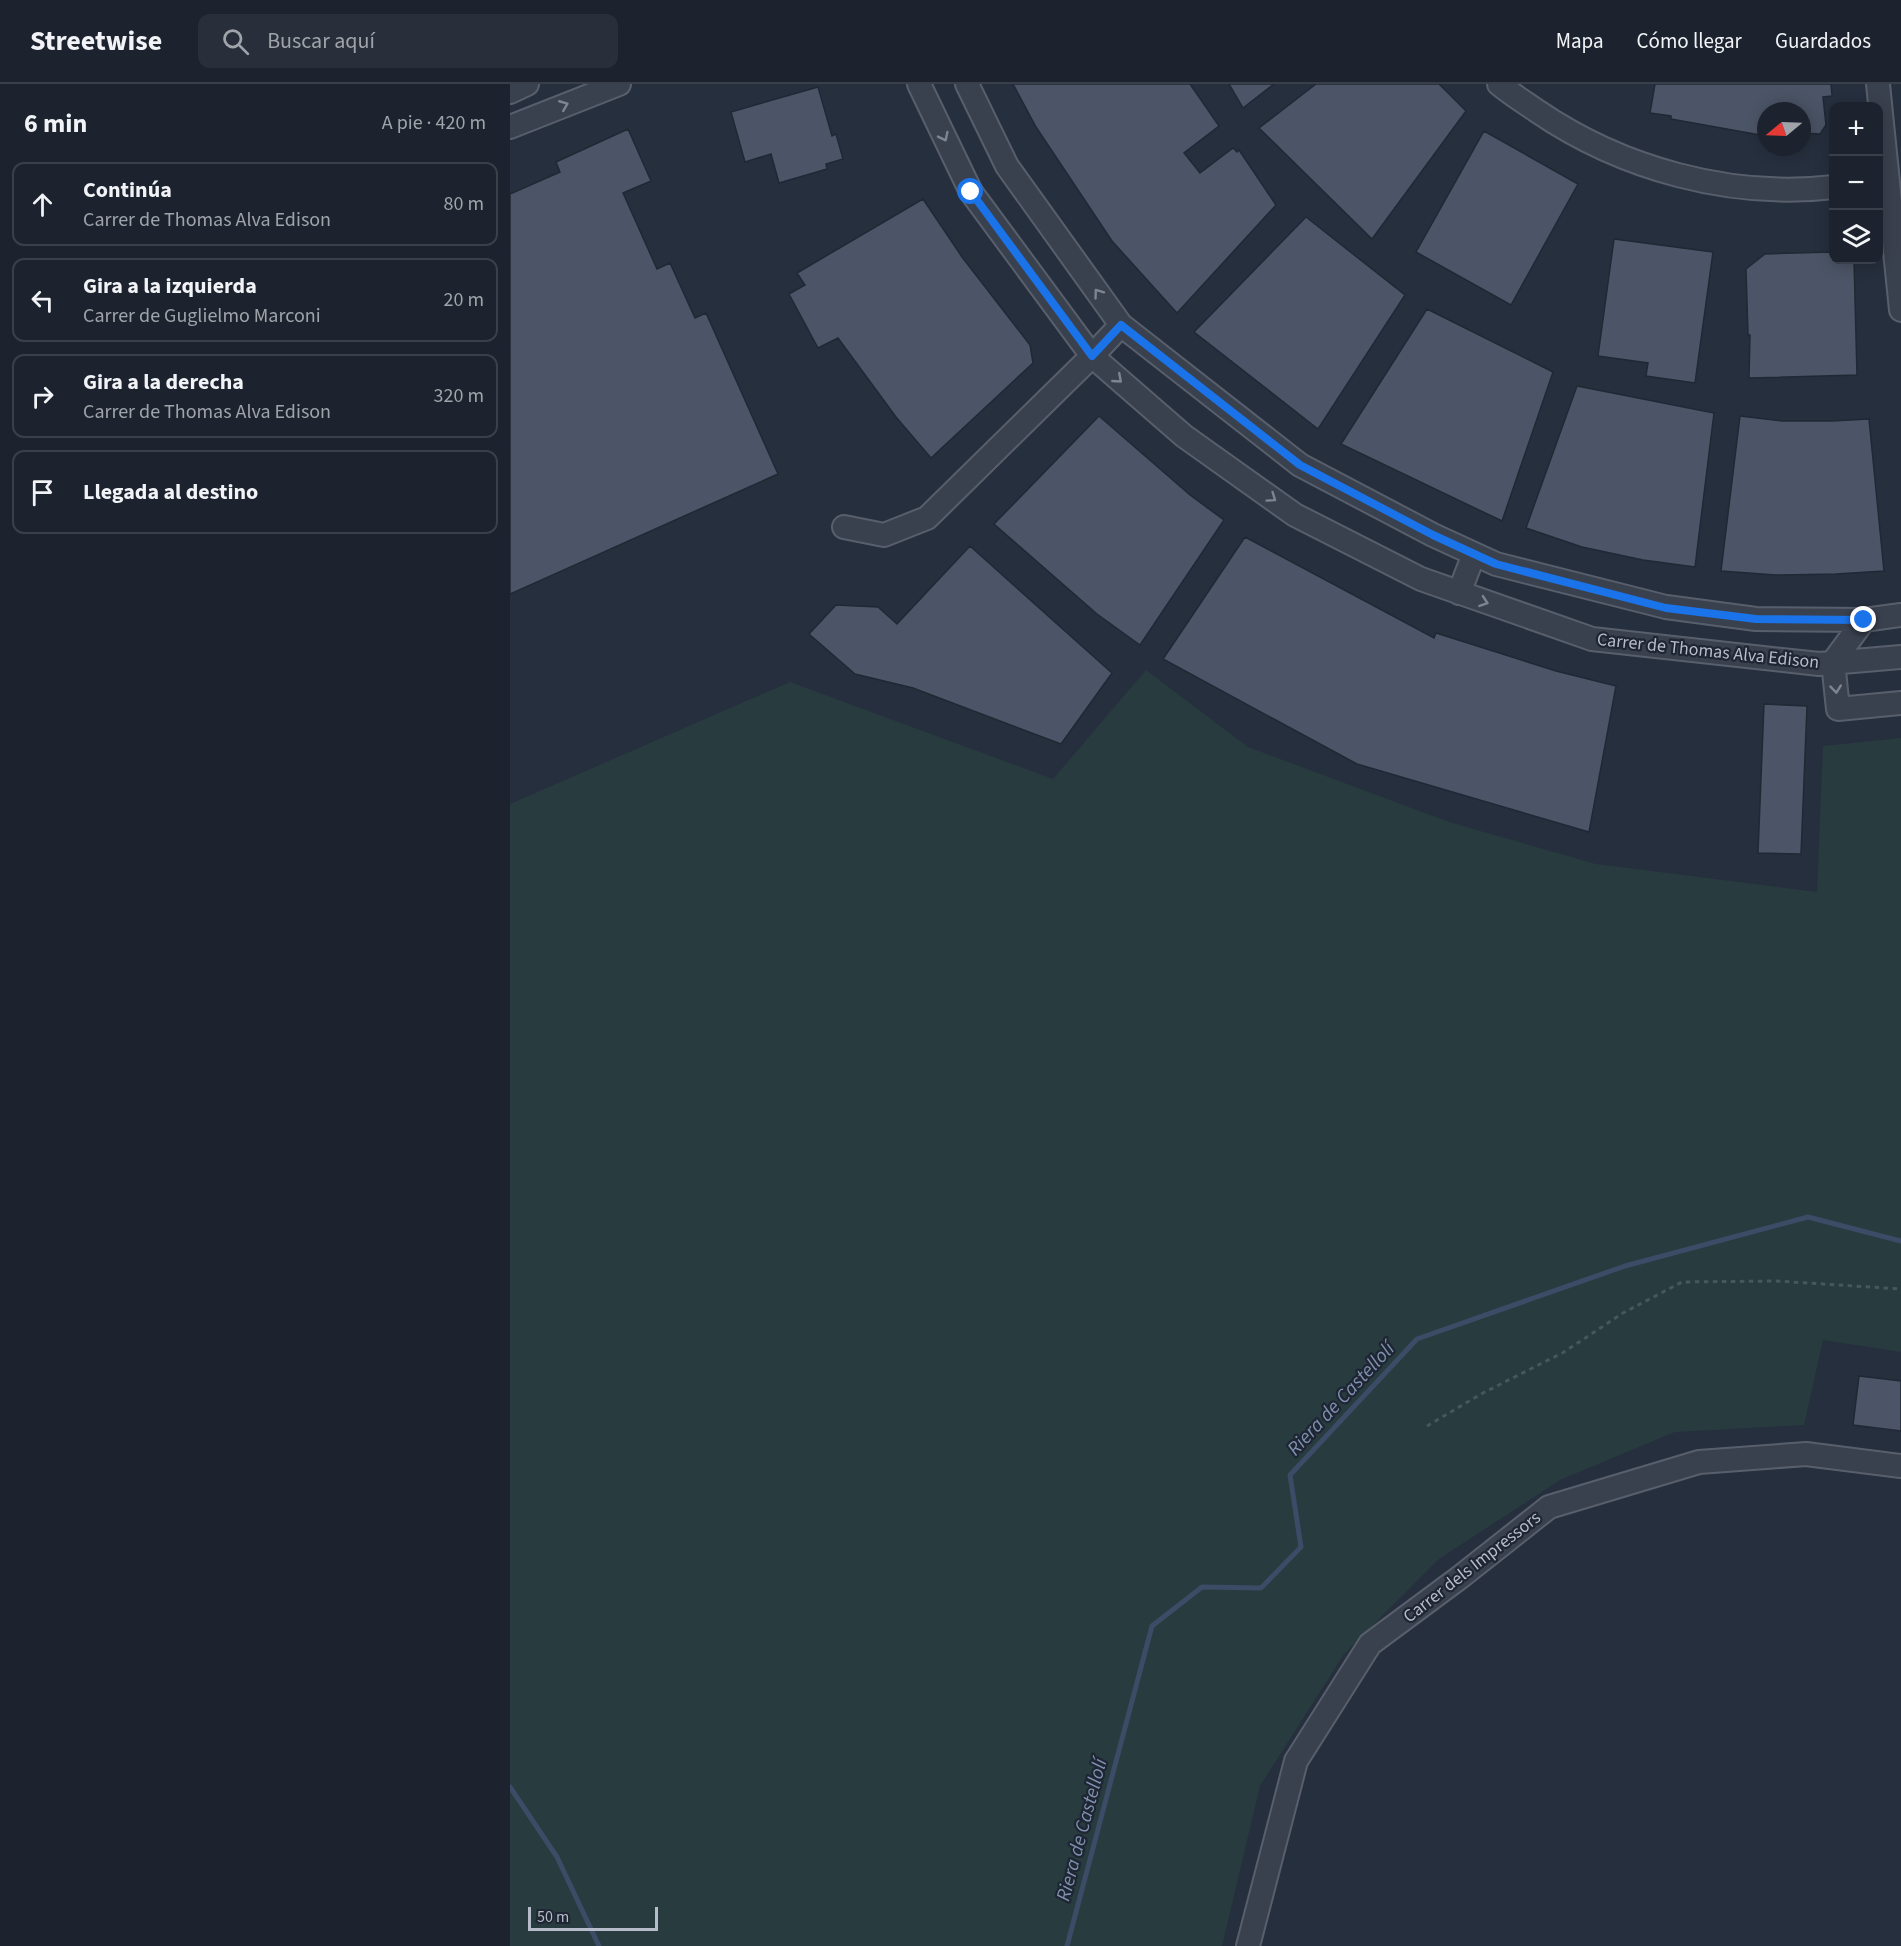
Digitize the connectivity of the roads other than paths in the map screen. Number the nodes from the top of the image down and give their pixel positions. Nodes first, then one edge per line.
1 (527, 84) edge
2 (619, 84) edge
3 (919, 84) edge
4 (967, 84) edge
5 (1499, 84) edge
6 (1878, 84) edge
7 (510, 92) edge
8 (510, 127) edge
9 (1882, 156) edge
10 (1883, 182) edge
11 (1829, 188) edge
12 (1901, 310) edge
13 (1121, 325) junction
14 (1092, 356) junction
15 (844, 527) dead end
16 (1473, 554) junction
17 (1459, 593) junction
18 (1901, 615) edge
19 (1864, 620) junction
20 (1901, 657) edge
21 (1833, 662) junction
22 (1901, 703) edge
23 (1901, 1466) edge
24 (1248, 1946) edge

1 - 7 street
8 -> 2 street
3 -> 14 street, Carrer de Thomas Alva Edison
13 -> 4 street, Carrer de Thomas Alva Edison
5 - 11 street
6 - 9 street
10 - 12 street
13 - 14 street
13 - 16 street, Carrer de Thomas Alva Edison
14 - 15 street
14 -> 17 street, Carrer de Thomas Alva Edison
16 - 17 street
16 - 19 street, Carrer de Thomas Alva Edison
17 -> 21 street, Carrer de Thomas Alva Edison
18 - 19 street, Carrer de Thomas Alva Edison
19 - 21 street
20 - 21 street, Carrer de Thomas Alva Edison
21 -> 22 street
23 - 24 street, Carrer dels Impressors

